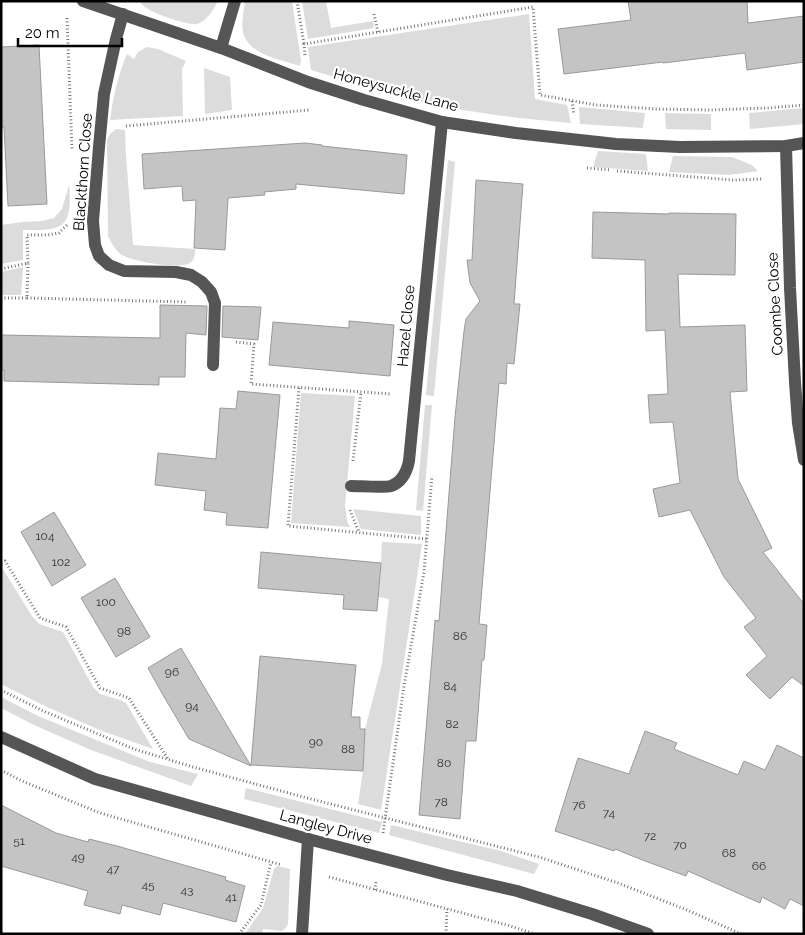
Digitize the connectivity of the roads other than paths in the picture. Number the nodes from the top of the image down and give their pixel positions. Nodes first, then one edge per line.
1 (83, 1) edge
2 (235, 1) edge
3 (123, 14) junction
4 (221, 48) junction
5 (442, 122) junction
6 (804, 143) edge
7 (786, 146) junction
8 (212, 365) dead end
9 (804, 460) edge
10 (350, 486) dead end
11 (1, 737) edge
12 (308, 839) junction
13 (302, 934) edge
14 (648, 934) edge

1 - 3 street, Honeysuckle Lane
2 - 4 street
3 - 4 street, Honeysuckle Lane
3 - 8 street, Blackthorn Close
4 - 5 street, Honeysuckle Lane
5 - 7 street, Honeysuckle Lane
5 - 10 street, Hazel Close
6 - 7 street, Honeysuckle Lane
7 - 9 street, Coombe Close
11 - 12 street, Langley Drive
12 - 13 street
12 - 14 street, Langley Drive

